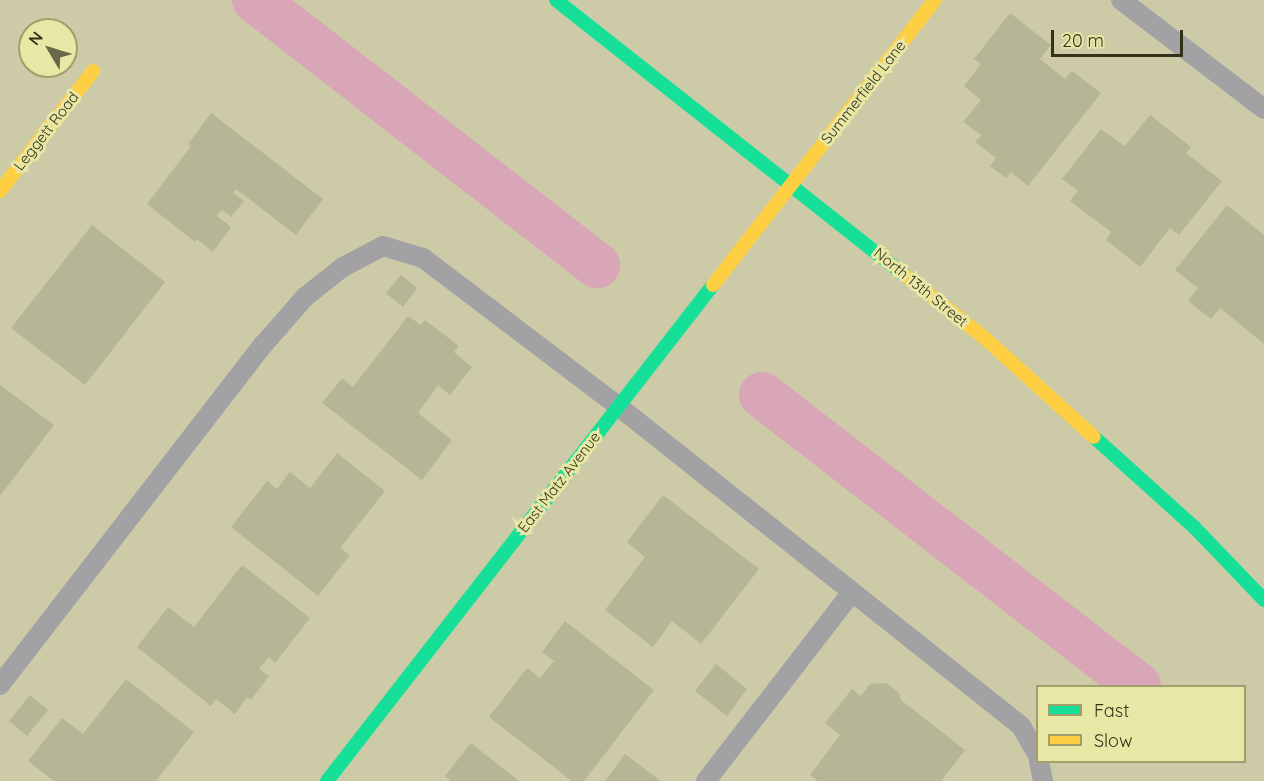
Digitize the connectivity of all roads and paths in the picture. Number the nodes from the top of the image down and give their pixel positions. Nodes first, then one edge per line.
1 (556, 0) edge
2 (935, 0) edge
3 (1121, 0) edge
4 (93, 71) dead end
5 (1264, 109) edge
6 (792, 183) junction
7 (0, 191) edge
8 (618, 406) junction
9 (852, 592) junction
10 (1264, 600) edge
11 (0, 685) edge
12 (1036, 752) edge
13 (1039, 763) edge
14 (327, 781) edge
15 (706, 781) edge
16 (1043, 781) edge

1 - 6 street, North 13th Street
2 - 6 street, Summerfield Lane
3 - 5 lane
4 - 7 street, Leggett Road
6 - 8 street, East Matz Avenue
6 - 10 street, North 13th Street
8 - 9 lane
8 - 11 lane
8 - 14 street, East Matz Avenue
9 - 12 lane
9 - 15 lane
13 - 16 lane

